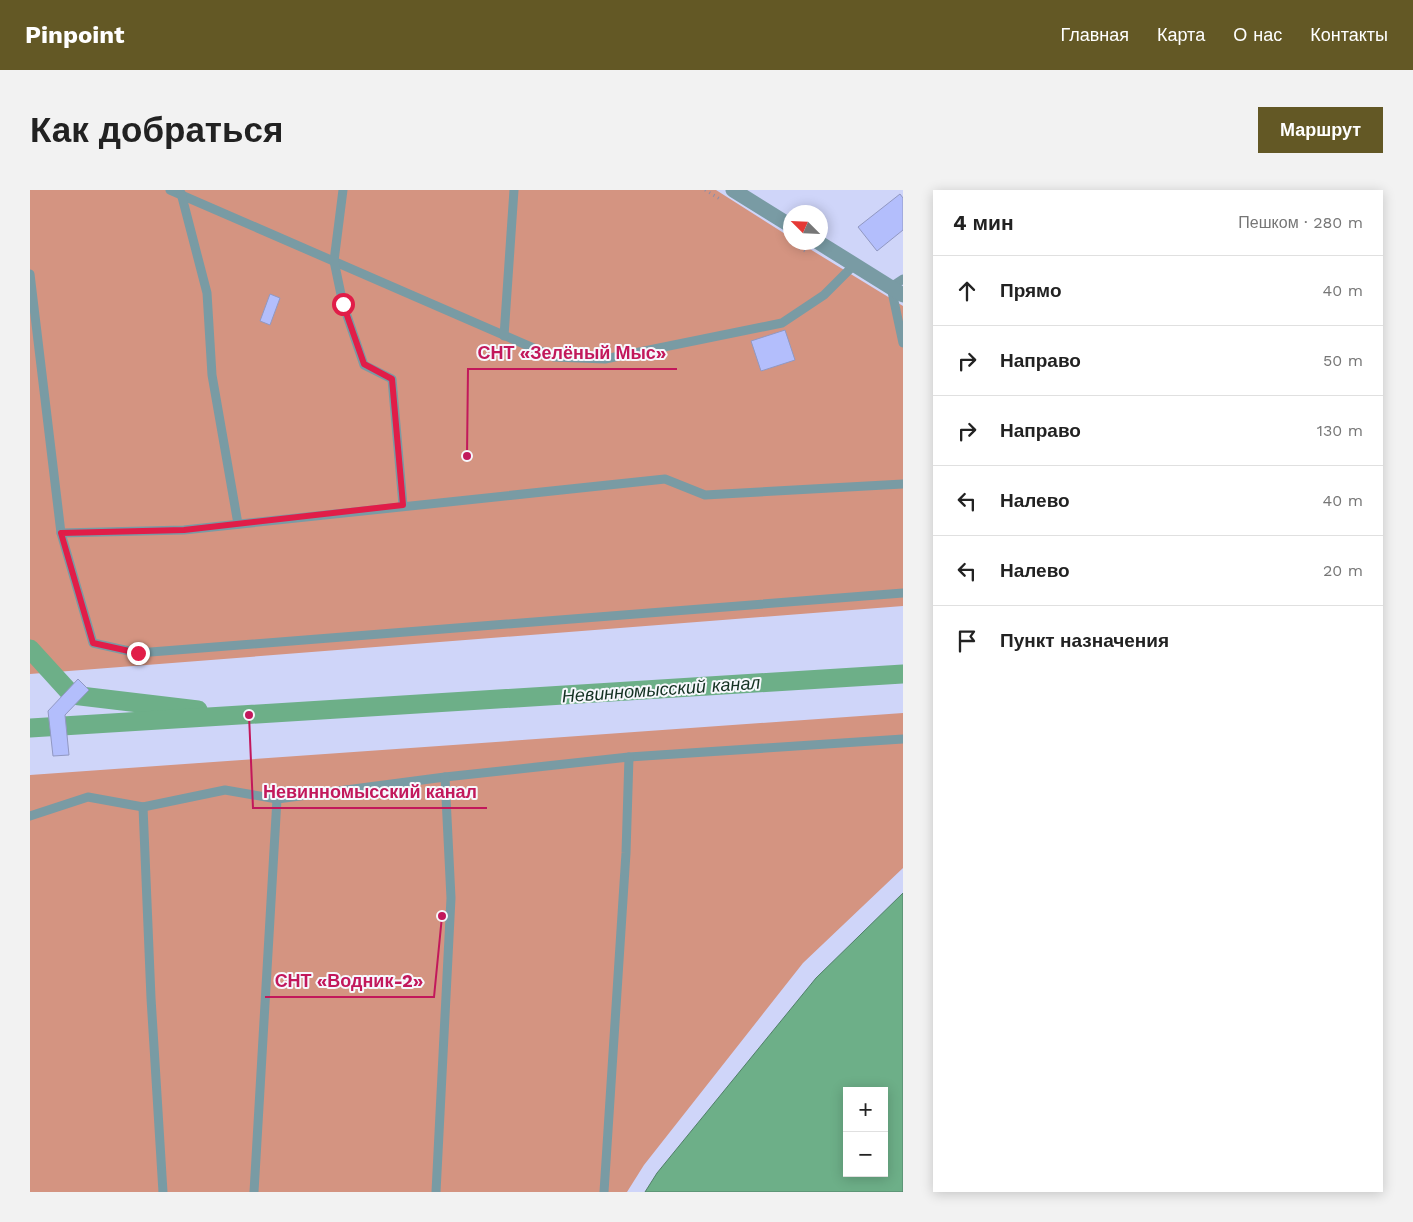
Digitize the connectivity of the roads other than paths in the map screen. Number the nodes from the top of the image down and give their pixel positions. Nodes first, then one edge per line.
1 (170, 190) edge
2 (343, 190) edge
3 (514, 190) edge
4 (181, 192) edge
5 (727, 195) edge
6 (783, 229) edge
7 (816, 250) edge
8 (334, 261) junction
9 (854, 265) junction
10 (30, 274) edge
11 (899, 287) edge
12 (504, 336) junction
13 (903, 343) edge
14 (903, 484) edge
15 (403, 505) junction
16 (238, 524) junction
17 (61, 533) junction
18 (903, 593) edge
19 (903, 739) edge
20 (628, 757) junction
21 (445, 777) junction
22 (277, 799) junction
23 (143, 807) junction
24 (30, 816) edge
25 (163, 1192) edge
26 (254, 1192) edge
27 (436, 1192) edge
28 (604, 1192) edge

1 - 4 lane
2 - 8 lane
3 - 12 lane
4 - 8 lane
4 - 16 lane
5 - 6 street
7 - 9 street
8 - 12 lane
8 - 15 lane
9 - 11 street
9 - 12 lane
10 - 17 lane
11 - 13 lane
14 - 15 lane
15 - 16 lane
16 - 17 lane
17 - 18 lane
19 - 20 lane
20 - 21 lane
20 - 28 lane
21 - 22 lane
21 - 27 lane
22 - 23 lane
22 - 26 lane
23 - 24 lane
23 - 25 lane

